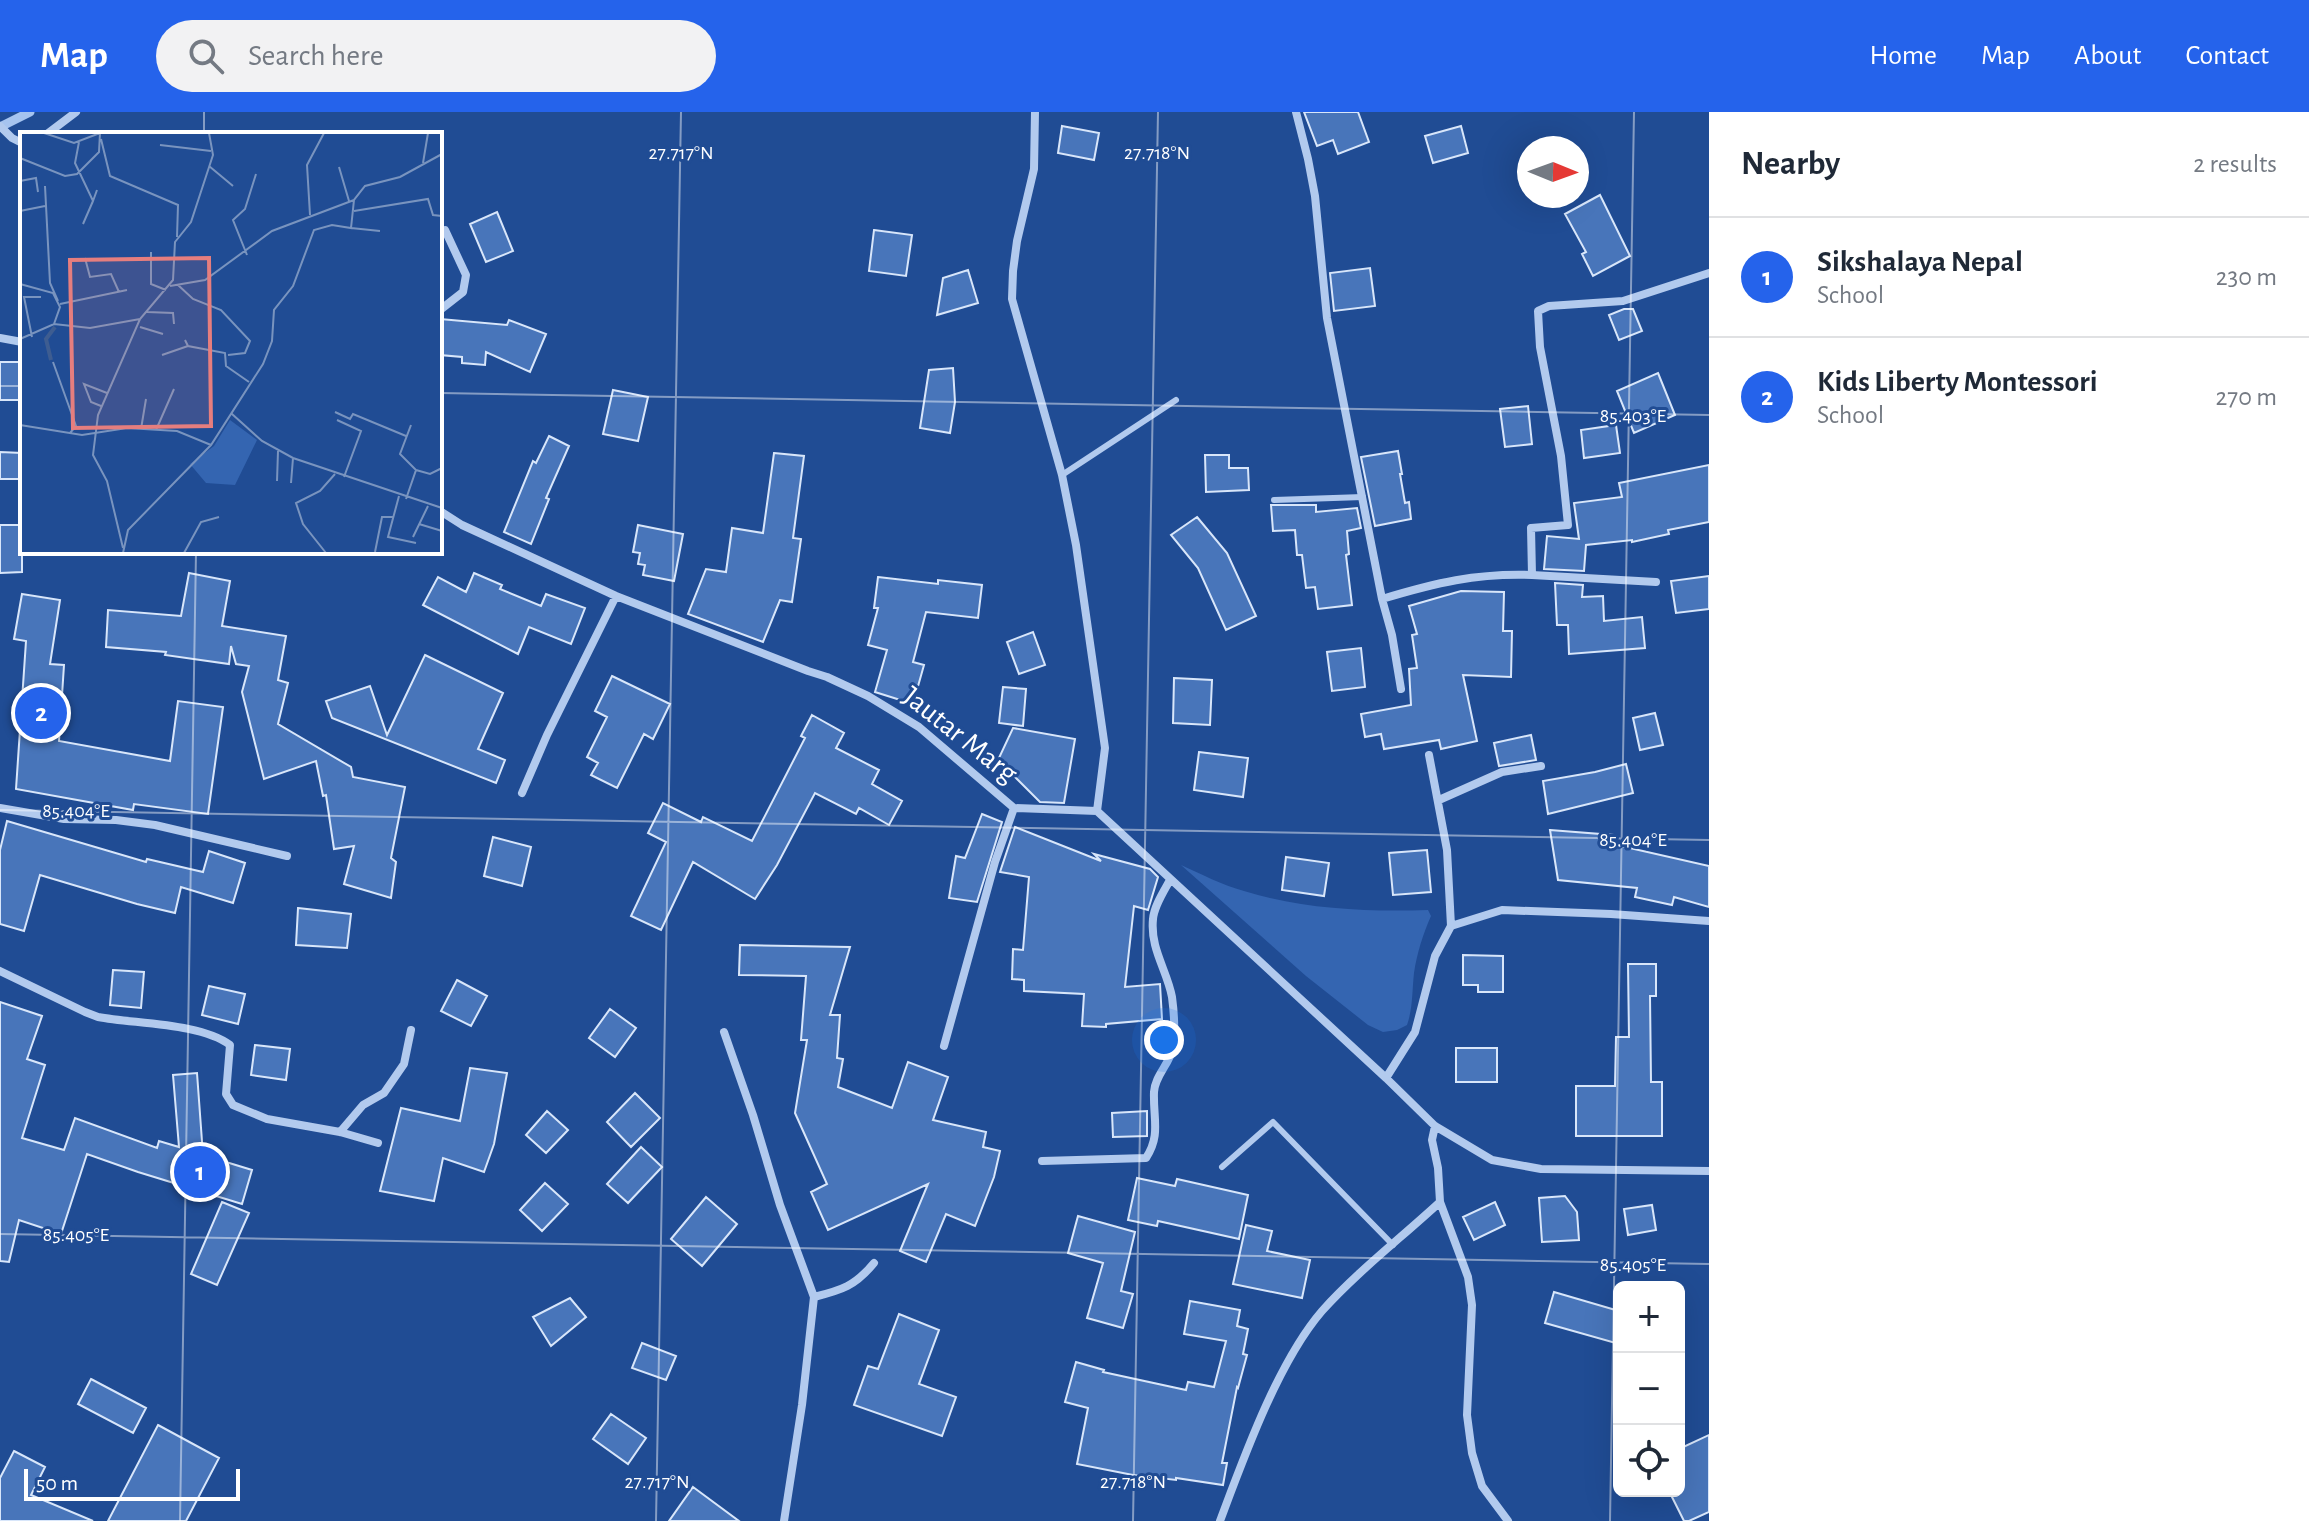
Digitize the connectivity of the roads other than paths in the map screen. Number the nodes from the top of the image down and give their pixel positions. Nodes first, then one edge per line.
1 (76, 112) edge
2 (1035, 112) edge
3 (1296, 112) edge
4 (0, 126) edge
5 (50, 132) edge
6 (20, 142) edge
7 (442, 231) edge
8 (1709, 273) edge
9 (442, 308) edge
10 (0, 338) edge
11 (20, 342) edge
12 (1176, 400) dead end
13 (1062, 475) junction
14 (1363, 497) junction
15 (1274, 500) dead end
16 (442, 512) edge
17 (1532, 575) junction
18 (1656, 582) dead end
19 (616, 596) junction
20 (1382, 599) junction
21 (1401, 689) dead end
22 (1429, 755) dead end
23 (1541, 766) dead end
24 (522, 793) dead end
25 (1439, 800) junction
26 (0, 808) edge
27 (1014, 808) junction
28 (1097, 811) junction
29 (287, 856) dead end
30 (1170, 880) junction
31 (1709, 921) edge
32 (1451, 926) junction
33 (0, 971) edge
34 (411, 1030) dead end
35 (724, 1032) dead end
36 (944, 1046) dead end
37 (1386, 1078) junction
38 (1435, 1126) junction
39 (340, 1132) junction
40 (378, 1143) dead end
41 (1042, 1161) dead end
42 (1222, 1167) dead end
43 (1709, 1171) edge
44 (1440, 1202) junction
45 (1393, 1245) junction
46 (874, 1263) dead end
47 (814, 1297) junction
48 (784, 1521) edge
49 (1220, 1521) edge
50 (1508, 1521) edge

1 - 5 street
2 - 13 street
3 - 14 street
4 - 6 street
7 - 9 street
8 - 17 street
10 - 11 street
12 - 13 lane
13 - 28 street
14 - 15 lane
14 - 20 street
16 - 19 street, Jautar Marg
17 - 18 street
17 - 20 street
19 - 24 street
19 - 27 street, Jautar Marg
20 - 21 street
22 - 25 street
23 - 25 street
25 - 32 street
26 - 29 street
27 - 28 street, Jautar Marg
27 - 36 street
28 - 30 street
30 - 37 street
30 - 41 street
31 - 32 street
32 - 37 street
33 - 39 street
34 - 39 street
35 - 47 street
37 - 38 street
38 - 43 street
38 - 44 street
39 - 40 street
42 - 45 lane
44 - 45 street
44 - 50 street
45 - 49 street
46 - 47 street
47 - 48 street

